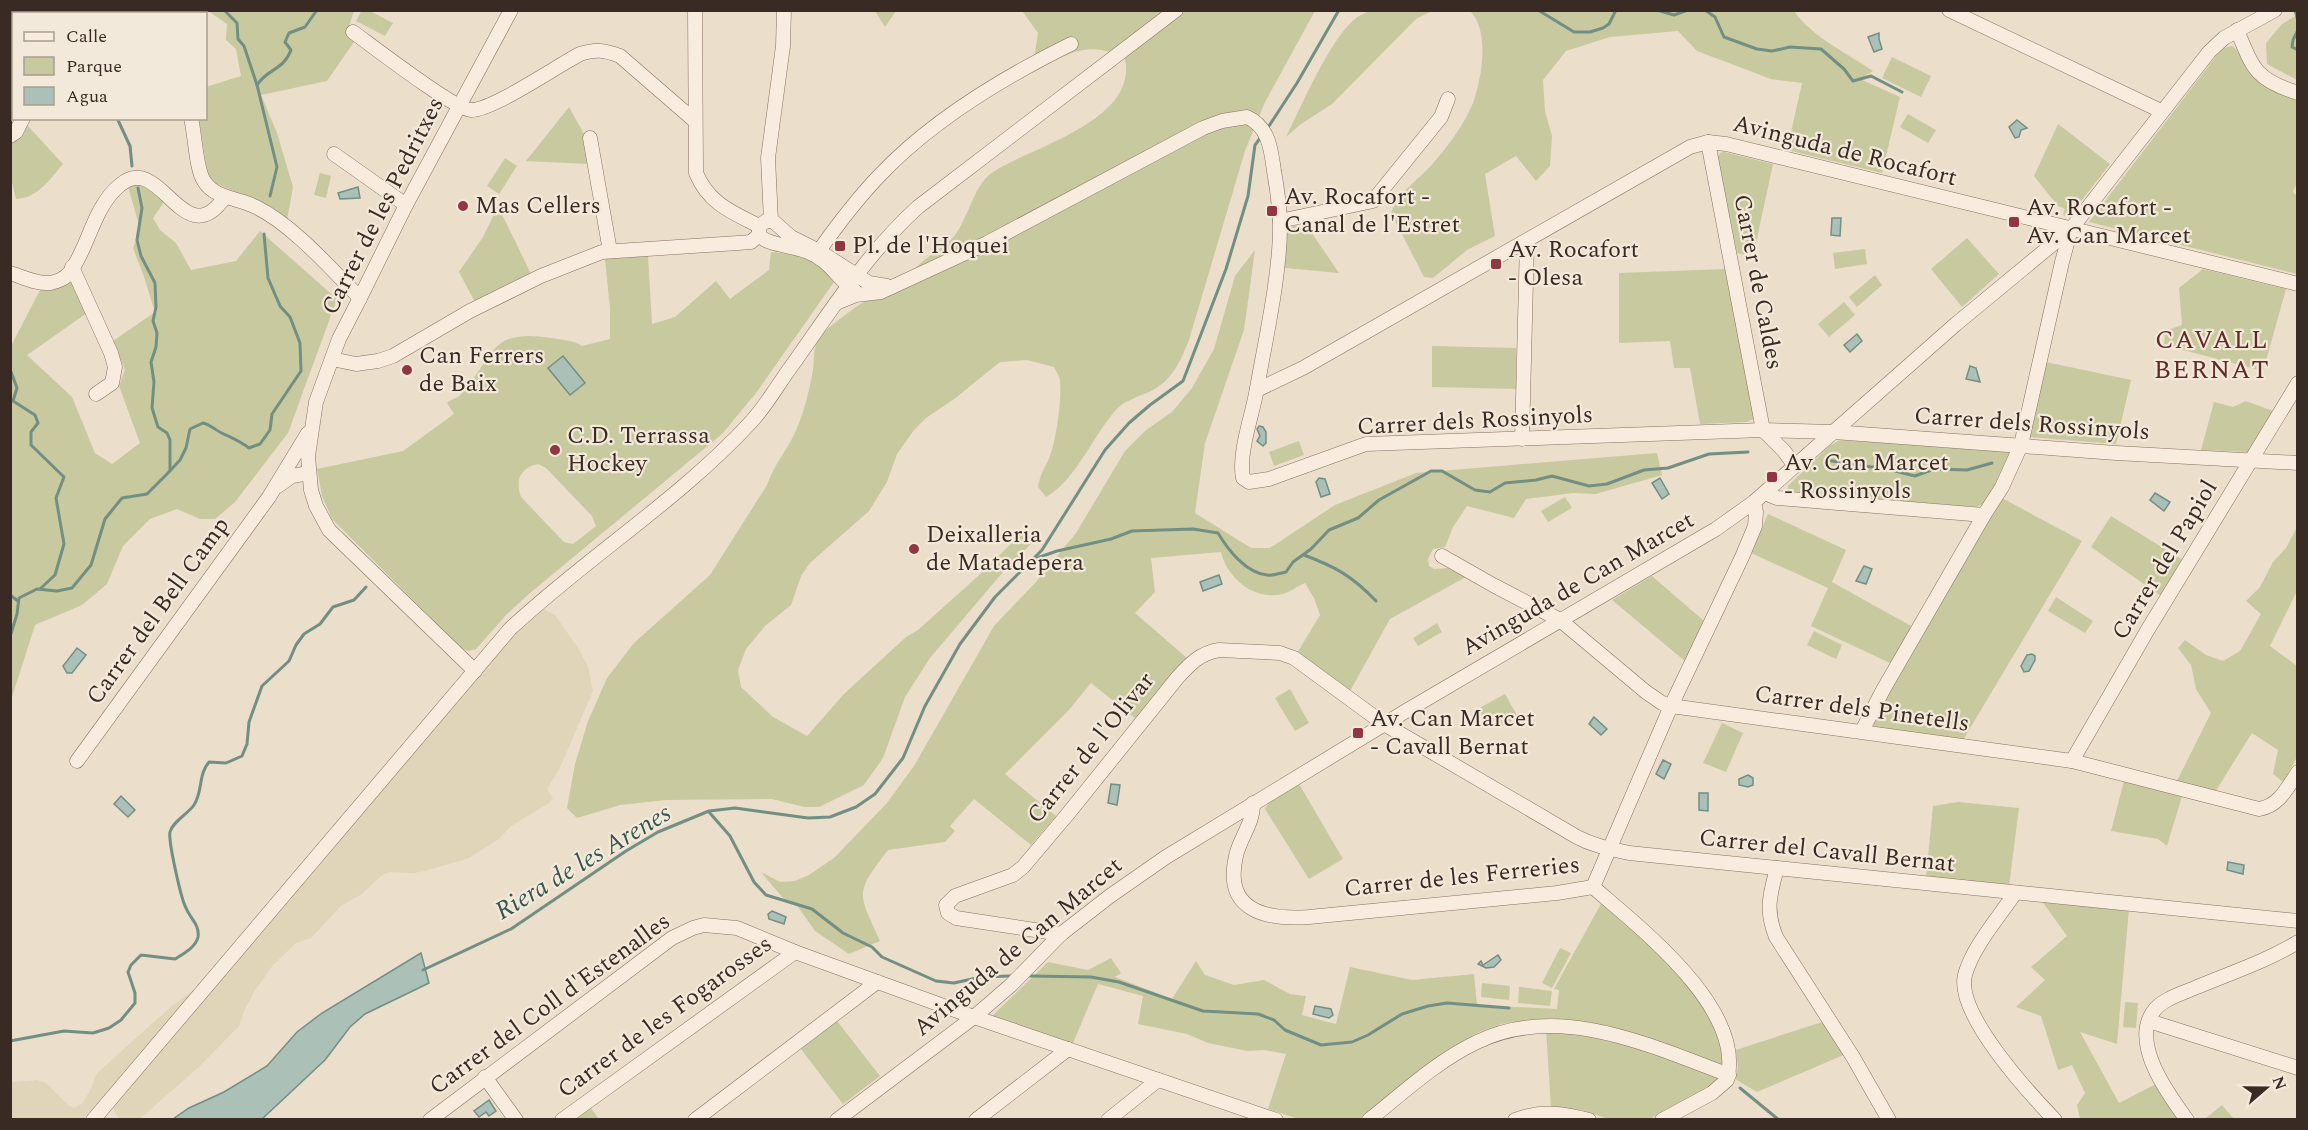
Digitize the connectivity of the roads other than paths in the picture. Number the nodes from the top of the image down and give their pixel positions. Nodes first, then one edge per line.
1 (695, 10) edge
2 (784, 10) edge
3 (1176, 10) edge
4 (1949, 10) edge
5 (2276, 10) edge
6 (508, 12) edge
7 (2237, 30) junction
8 (353, 32) dead end
9 (1071, 44) dead end
10 (2298, 93) edge
11 (1448, 99) dead end
12 (459, 106) junction
13 (2161, 111) junction
14 (22, 120) edge
15 (191, 120) edge
16 (695, 121) junction
17 (10, 136) edge
18 (590, 138) dead end
19 (1708, 142) junction
20 (334, 154) dead end
21 (225, 197) junction
22 (406, 205) junction
23 (1280, 221) junction
24 (767, 227) junction
25 (2071, 229) junction
26 (1527, 241) junction
27 (610, 251) junction
28 (817, 253) junction
29 (869, 259) junction
30 (72, 267) junction
31 (10, 273) edge
32 (853, 281) junction
33 (2298, 284) edge
34 (872, 289) junction
35 (360, 298) junction
36 (836, 303) junction
37 (332, 359) junction
38 (2298, 383) edge
39 (1257, 390) junction
40 (96, 394) dead end
41 (311, 428) junction
42 (1763, 430) junction
43 (1834, 432) junction
44 (1522, 439) junction
45 (2021, 446) junction
46 (2252, 460) junction
47 (2298, 463) edge
48 (1795, 466) junction
49 (309, 473) junction
50 (276, 487) junction
51 (1760, 497) junction
52 (1984, 515) junction
53 (1442, 556) dead end
54 (1560, 620) junction
55 (475, 671) junction
56 (1671, 706) junction
57 (1384, 724) junction
58 (1862, 731) junction
59 (77, 761) dead end
60 (2072, 761) junction
61 (2298, 772) edge
62 (1253, 803) junction
63 (1609, 849) junction
64 (1776, 868) junction
65 (1593, 887) junction
66 (2015, 893) junction
67 (2298, 921) edge
68 (1061, 934) junction
69 (2298, 942) edge
70 (795, 952) junction
71 (877, 982) junction
72 (974, 1017) junction
73 (2149, 1021) junction
74 (1068, 1049) junction
75 (2298, 1068) edge
76 (1728, 1075) junction
77 (485, 1077) junction
78 (1158, 1080) junction
79 (1247, 1115) edge
80 (93, 1119) edge
81 (430, 1119) edge
82 (516, 1119) edge
83 (562, 1119) edge
84 (695, 1119) edge
85 (837, 1119) edge
86 (976, 1119) edge
87 (1108, 1119) edge
88 (1276, 1119) edge
89 (1369, 1119) edge
90 (1515, 1119) edge
91 (1589, 1119) edge
92 (1662, 1119) edge
93 (1889, 1119) edge
94 (2055, 1119) edge
95 (2187, 1119) edge

1 - 16 street
2 - 24 street
3 - 29 street
4 - 13 street
5 - 7 street, Avinguda de Can Marcet
6 - 12 street, Carrer de les Pedritxes
7 - 10 street
7 - 13 street, Avinguda de Can Marcet
8 - 12 street
9 - 28 street
11 - 23 street
12 - 16 street
12 - 22 street, Carrer de les Pedritxes
13 - 25 street, Avinguda de Can Marcet
14 - 17 street
15 - 21 street
16 - 24 street
18 - 27 street
19 - 25 street, Avinguda de Rocafort
19 - 26 street, Avinguda de Rocafort
19 - 42 street, Carrer de Caldes
20 - 22 street
21 - 30 street
21 - 35 street
22 - 35 street, Carrer de les Pedritxes
23 - 34 street, Carrer dels Rossinyols
23 - 39 street, Carrer dels Rossinyols
24 - 27 street
24 - 28 street
24 - 28 street
25 - 33 street, Avinguda de Rocafort
25 - 43 street, Avinguda de Can Marcet
25 - 45 street
26 - 39 street, Avinguda de Rocafort
26 - 44 street
27 - 37 street
28 - 32 street
29 - 32 street
29 - 34 street
30 - 31 street
30 - 40 street
32 - 34 street
32 - 36 street
34 - 36 street, Carrer dels Rossinyols
35 - 37 street, Carrer de les Pedritxes
36 - 55 street
37 - 41 street, Carrer de les Pedritxes
38 - 46 street, Carrer del Papiol
39 - 44 street, Carrer dels Rossinyols
41 - 49 street, Carrer de les Pedritxes
41 - 50 street, Carrer de les Pedritxes
42 - 43 street, Carrer dels Rossinyols
42 - 44 street, Carrer dels Rossinyols
42 - 48 street
43 - 45 street, Carrer dels Rossinyols
43 - 48 street, Avinguda de Can Marcet
45 - 46 street, Carrer dels Rossinyols
45 - 52 street
46 - 47 street, Carrer dels Rossinyols
46 - 60 street, Carrer del Papiol
48 - 51 street, Avinguda de Can Marcet
49 - 50 street
49 - 55 street, Carrer de les Pedritxes
50 - 59 street, Carrer del Bell Camp
51 - 52 street
51 - 54 street, Avinguda de Can Marcet
51 - 56 street, Carrer de les Ferreries
52 - 58 street
53 - 54 street, Carrer dels Pinetells
54 - 56 street, Carrer dels Pinetells
54 - 57 street, Avinguda de Can Marcet
55 - 80 street
56 - 58 street, Carrer dels Pinetells
56 - 63 street, Carrer de les Ferreries
57 - 62 street, Avinguda de Can Marcet
57 - 63 street, Carrer del Cavall Bernat
57 - 68 street, Carrer de l'Olivar
58 - 60 street, Carrer dels Pinetells
60 - 61 street, Carrer dels Pinetells
62 - 65 street, Carrer de les Ferreries
62 - 68 street, Avinguda de Can Marcet
63 - 64 street, Carrer del Cavall Bernat
63 - 65 street, Carrer de les Ferreries
64 - 66 street, Carrer del Cavall Bernat
64 - 93 street
65 - 76 street
66 - 67 street, Carrer del Cavall Bernat
66 - 94 street
68 - 72 street, Avinguda de Can Marcet
69 - 73 street
70 - 71 street, Carrer del Coll d'Estenalles
70 - 77 street, Carrer del Coll d'Estenalles
70 - 83 street, Carrer de les Fogarosses
71 - 72 street, Carrer del Coll d'Estenalles
71 - 84 street
72 - 74 street, Carrer del Coll d'Estenalles
72 - 85 street, Avinguda de Can Marcet
73 - 75 street
73 - 95 street
74 - 78 street, Carrer del Coll d'Estenalles
74 - 86 street
76 - 89 street
76 - 92 street
77 - 81 street, Carrer del Coll d'Estenalles
77 - 82 street
78 - 79 street, Carrer del Coll d'Estenalles
78 - 87 street
79 - 88 street, Carrer del Coll d'Estenalles
90 - 91 street

